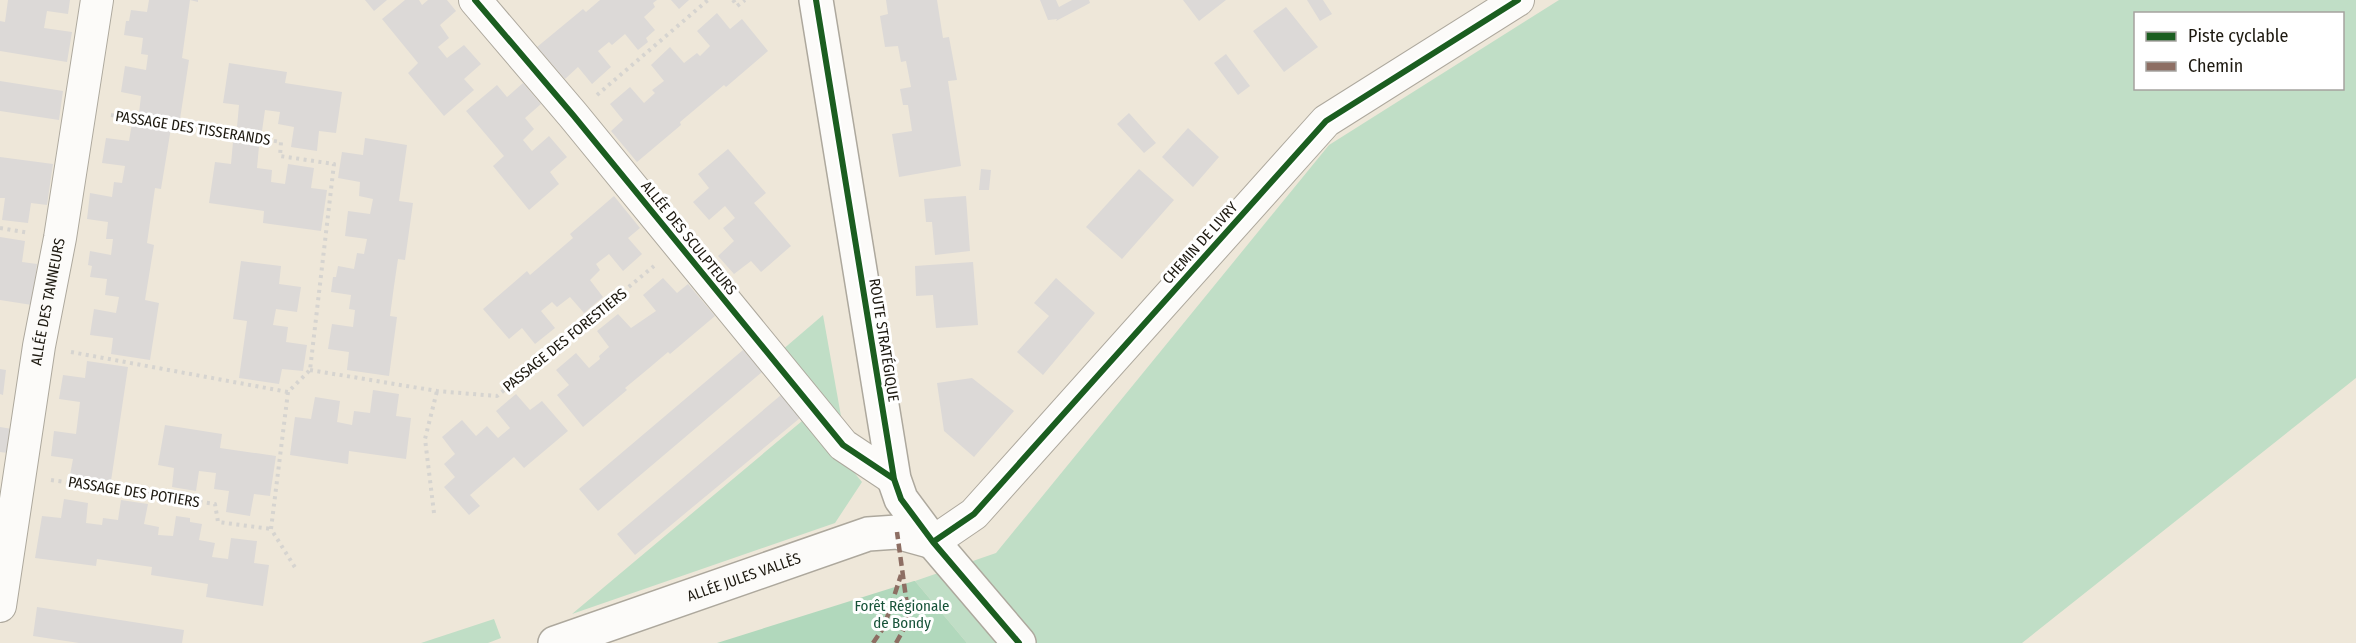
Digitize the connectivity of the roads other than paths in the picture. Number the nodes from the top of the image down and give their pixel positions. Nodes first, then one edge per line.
1 (97, 0) edge
2 (475, 0) edge
3 (816, 0) edge
4 (1518, 0) edge
5 (894, 479) junction
6 (7, 514) edge
7 (933, 542) junction
8 (1, 594) edge
9 (555, 643) edge
10 (1019, 643) edge

1 - 6 street, ALLÉE DES TANNEURS
2 - 5 street, ALLÉE DES SCULPTEURS
3 - 5 street, ROUTE STRATÉGIQUE
4 - 7 street, CHEMIN DE LIVRY
5 - 7 street, ROUTE STRATÉGIQUE
6 - 8 street, ALLÉE DES TANNEURS
7 - 9 street, ALLÉE JULES VALLÈS
7 - 10 street, ROUTE STRATÉGIQUE

